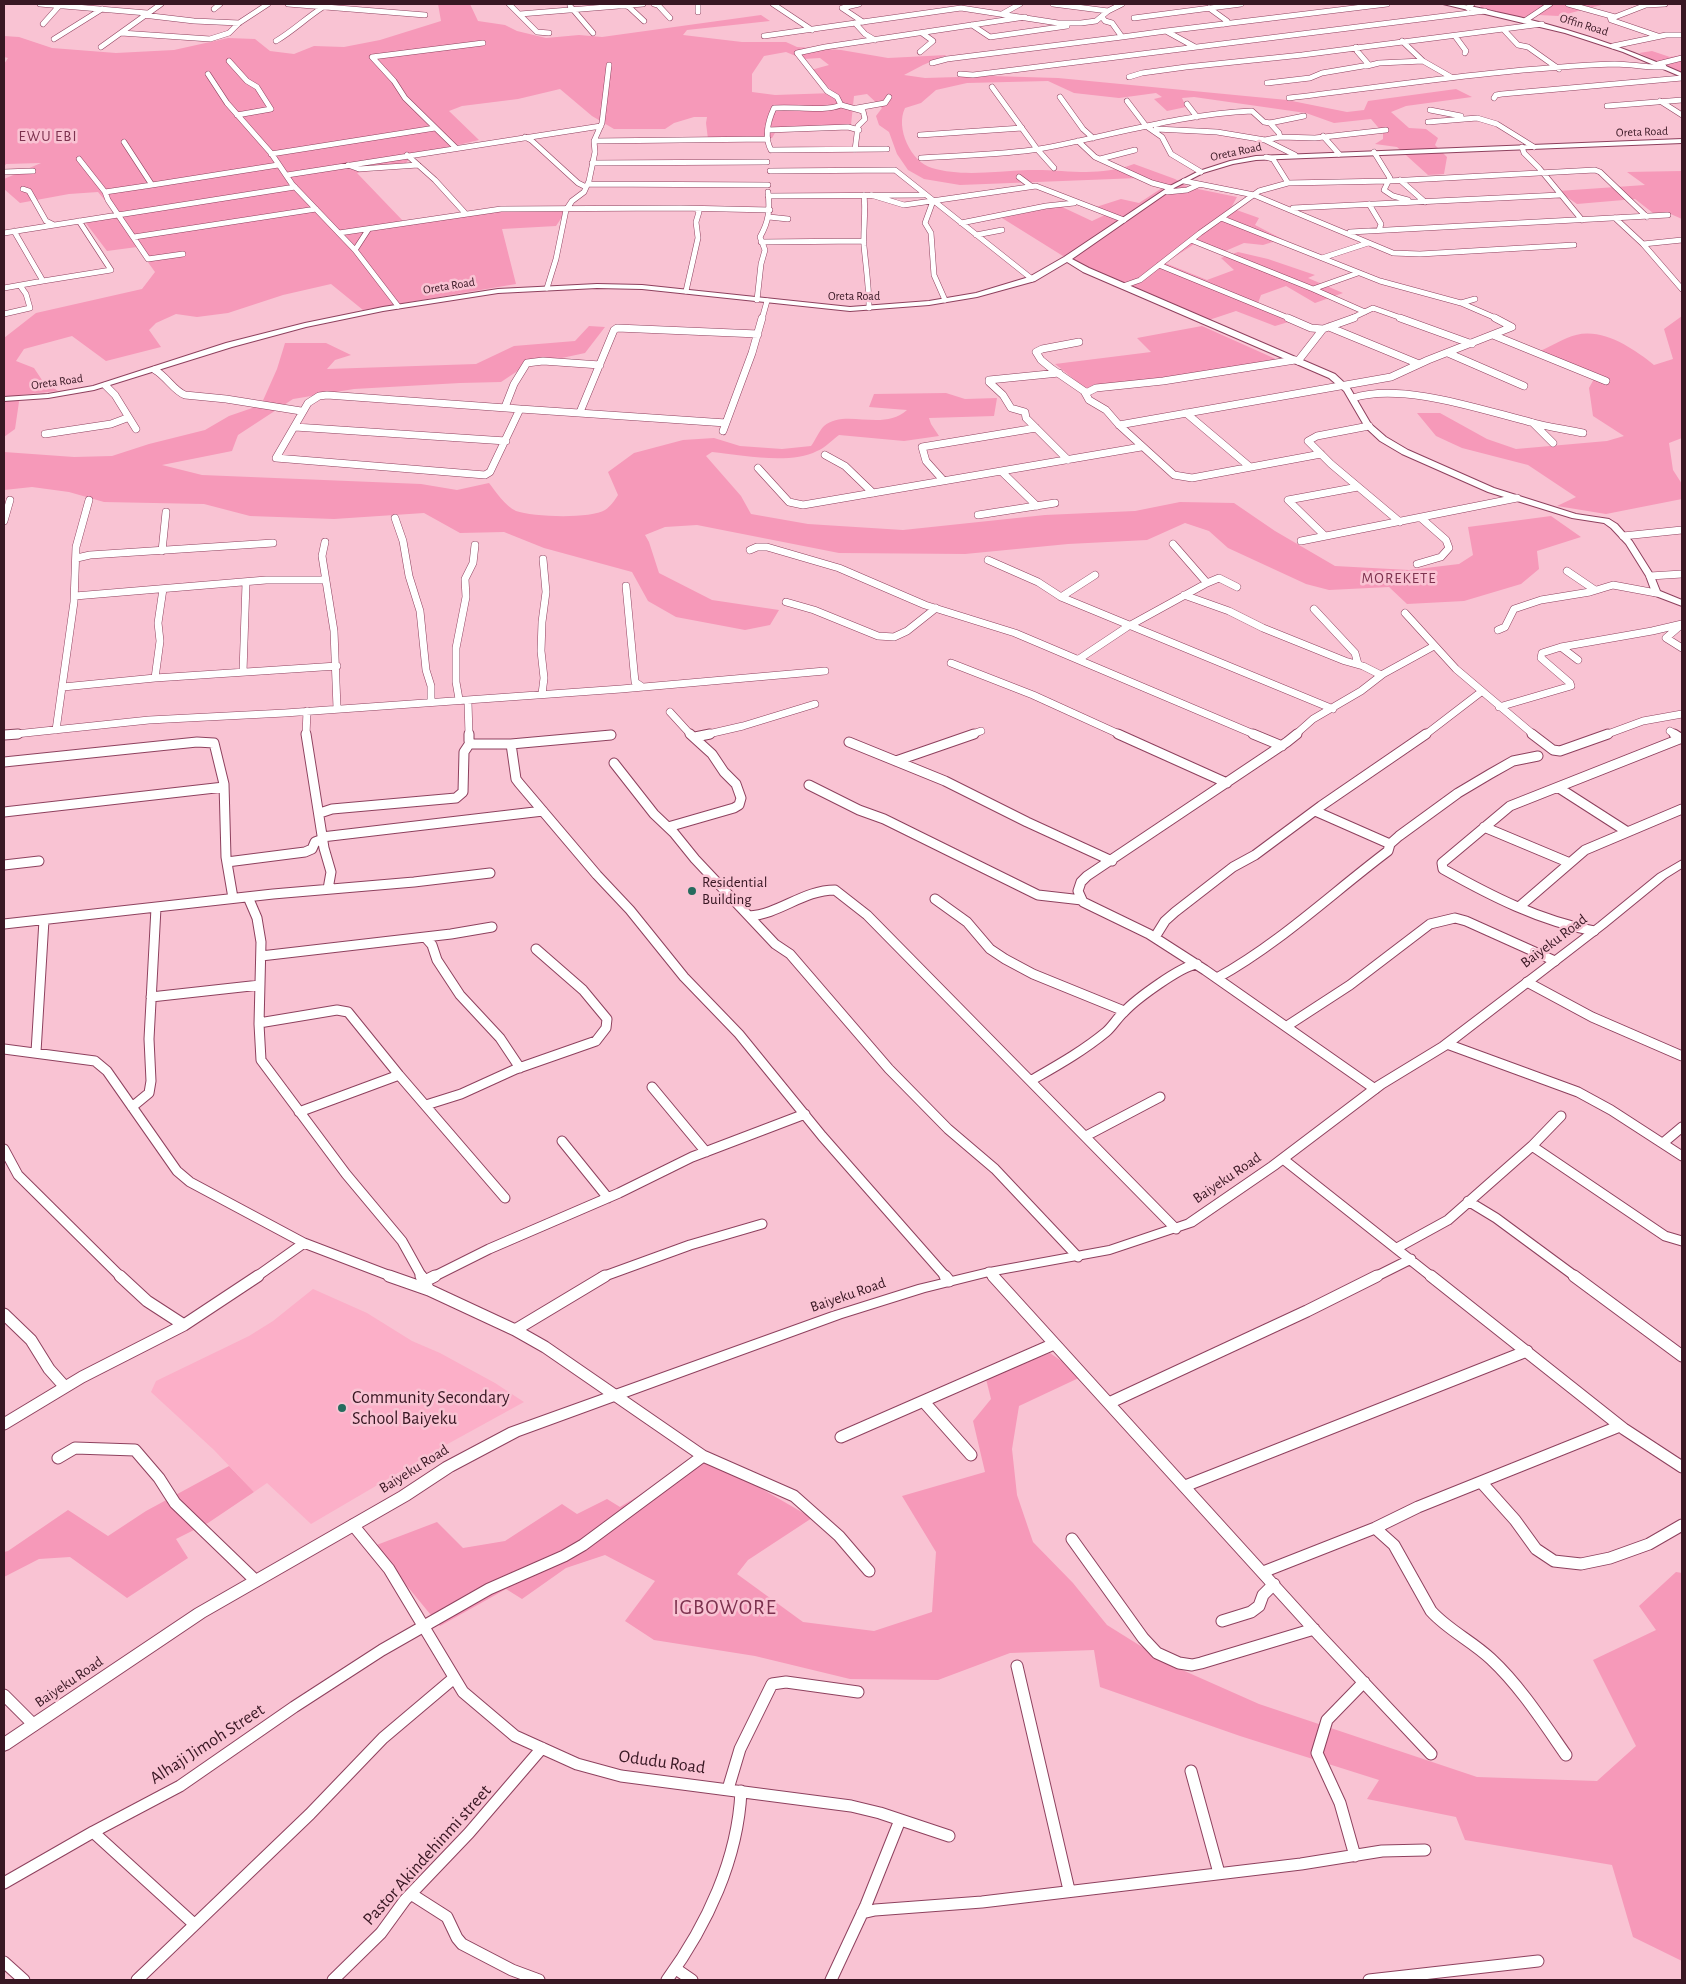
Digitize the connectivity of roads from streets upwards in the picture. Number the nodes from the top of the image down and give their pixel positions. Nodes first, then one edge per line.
1 (40, 4) edge
2 (161, 4) edge
3 (220, 4) edge
4 (268, 4) edge
5 (288, 4) edge
6 (509, 4) edge
7 (568, 4) edge
8 (619, 4) edge
9 (643, 4) edge
10 (654, 4) edge
11 (698, 4) edge
12 (773, 4) edge
13 (836, 4) edge
14 (859, 4) edge
15 (1020, 4) edge
16 (1053, 4) edge
17 (1122, 4) edge
18 (1230, 4) edge
19 (1241, 4) edge
20 (1387, 4) edge
21 (1446, 4) edge
22 (1550, 4) edge
23 (1568, 4) edge
24 (1640, 4) edge
25 (1665, 4) edge
26 (59, 6) junction
27 (1470, 6) edge
28 (1646, 6) junction
29 (323, 7) junction
30 (842, 8) junction
31 (1209, 8) junction
32 (102, 9) junction
33 (214, 9) dead end
34 (573, 9) junction
35 (1108, 11) junction
36 (698, 12) dead end
37 (1485, 12) junction
38 (145, 14) junction
39 (520, 14) junction
40 (1002, 14) junction
41 (425, 16) dead end
42 (1610, 16) junction
43 (1025, 17) junction
44 (1102, 17) junction
45 (670, 18) dead end
46 (1134, 18) dead end
47 (1526, 20) junction
48 (644, 21) dead end
49 (862, 22) junction
50 (239, 23) junction
51 (856, 23) junction
52 (43, 24) dead end
53 (1076, 24) junction
54 (1224, 24) junction
55 (1542, 24) junction
56 (972, 25) junction
57 (812, 30) junction
58 (1504, 30) junction
59 (1166, 31) junction
60 (121, 33) junction
61 (549, 33) dead end
62 (593, 33) dead end
63 (922, 33) junction
64 (1682, 35) edge
65 (764, 36) dead end
66 (1455, 36) junction
67 (1658, 36) junction
68 (1122, 37) junction
69 (54, 39) dead end
70 (875, 40) junction
71 (276, 41) dead end
72 (1402, 41) junction
73 (483, 43) dead end
74 (1613, 46) junction
75 (101, 47) dead end
76 (1195, 47) junction
77 (1356, 47) junction
78 (920, 52) dead end
79 (1465, 53) dead end
80 (1682, 58) edge
81 (229, 61) dead end
82 (1423, 61) junction
83 (932, 63) dead end
84 (609, 65) dead end
85 (1661, 65) junction
86 (1367, 66) junction
87 (1559, 69) junction
88 (208, 74) dead end
89 (960, 74) dead end
90 (1454, 77) junction
91 (1682, 77) edge
92 (1129, 78) dead end
93 (1267, 83) dead end
94 (992, 87) dead end
95 (889, 96) dead end
96 (1060, 97) dead end
97 (1289, 98) dead end
98 (1494, 98) dead end
99 (1682, 100) edge
100 (1127, 101) dead end
101 (1660, 101) junction
102 (1187, 104) dead end
103 (841, 105) junction
104 (1607, 106) dead end
105 (854, 108) junction
106 (1430, 110) dead end
107 (237, 115) junction
108 (1682, 115) edge
109 (1304, 116) dead end
110 (1198, 117) junction
111 (1466, 118) junction
112 (1428, 122) dead end
113 (1270, 123) junction
114 (601, 126) junction
115 (1149, 127) junction
116 (436, 128) junction
117 (1022, 128) junction
118 (768, 130) junction
119 (858, 130) junction
120 (1386, 130) dead end
121 (920, 135) dead end
122 (1323, 136) junction
123 (525, 137) junction
124 (1280, 137) junction
125 (1093, 138) junction
126 (597, 140) junction
127 (766, 140) junction
128 (1265, 140) junction
129 (1682, 141) edge
130 (124, 142) dead end
131 (1078, 142) junction
132 (1522, 147) junction
133 (1534, 147) junction
134 (456, 148) junction
135 (887, 149) dead end
136 (1037, 149) junction
137 (771, 150) junction
138 (855, 150) junction
139 (1135, 150) dead end
140 (430, 152) junction
141 (1374, 152) junction
142 (271, 154) junction
143 (1339, 154) junction
144 (407, 155) junction
145 (1295, 155) junction
146 (1266, 157) junction
147 (79, 158) dead end
148 (921, 158) dead end
149 (1100, 159) junction
150 (768, 162) junction
151 (592, 163) junction
152 (417, 164) junction
153 (278, 165) junction
154 (348, 165) junction
155 (1054, 168) dead end
156 (33, 171) dead end
157 (770, 171) junction
158 (4, 172) edge
159 (1201, 172) junction
160 (1541, 173) junction
161 (287, 174) junction
162 (1019, 177) dead end
163 (1400, 180) junction
164 (1184, 181) junction
165 (1389, 181) junction
166 (1288, 183) junction
167 (152, 185) junction
168 (768, 185) junction
169 (1198, 185) junction
170 (587, 186) junction
171 (1030, 186) junction
172 (295, 187) junction
173 (23, 189) dead end
174 (1168, 190) junction
175 (104, 192) junction
176 (924, 194) junction
177 (867, 195) junction
178 (1254, 195) junction
179 (1560, 195) junction
180 (768, 196) junction
181 (933, 201) junction
182 (1415, 202) junction
183 (1425, 202) junction
184 (1077, 203) junction
185 (1369, 204) junction
186 (1438, 207) dead end
187 (1286, 208) junction
188 (316, 209) junction
189 (567, 209) junction
190 (697, 209) junction
191 (118, 214) junction
192 (465, 214) junction
193 (769, 214) junction
194 (1668, 215) dead end
195 (1647, 216) junction
196 (1221, 218) junction
197 (1615, 218) junction
198 (788, 220) dead end
199 (1124, 220) junction
200 (1582, 220) junction
201 (79, 221) junction
202 (962, 223) junction
203 (55, 225) junction
204 (368, 230) junction
205 (1002, 230) dead end
206 (1379, 230) junction
207 (14, 231) junction
208 (1350, 232) dead end
209 (4, 233) edge
210 (339, 233) junction
211 (976, 235) junction
212 (134, 237) junction
213 (1191, 240) junction
214 (1682, 240) edge
215 (864, 241) junction
216 (761, 242) junction
217 (1368, 243) junction
218 (1643, 244) junction
219 (1574, 245) dead end
220 (353, 247) junction
221 (183, 254) dead end
222 (1322, 258) junction
223 (1067, 259) junction
224 (1160, 265) junction
225 (1358, 273) junction
226 (1032, 279) junction
227 (43, 281) junction
228 (33, 284) joint
229 (1123, 286) junction
230 (4, 288) edge
231 (547, 288) junction
232 (1313, 288) junction
233 (22, 289) junction
234 (1682, 289) edge
235 (686, 291) junction
236 (1475, 299) dead end
237 (757, 300) junction
238 (945, 300) junction
239 (767, 301) junction
240 (1461, 303) junction
241 (398, 306) junction
242 (869, 308) junction
243 (1365, 312) junction
244 (4, 314) edge
245 (1326, 328) junction
246 (758, 334) junction
247 (1493, 335) junction
248 (1079, 342) dead end
249 (1472, 344) junction
250 (1448, 353) junction
251 (1296, 361) junction
252 (601, 362) junction
253 (1420, 364) junction
254 (155, 370) junction
255 (1059, 373) junction
256 (1606, 380) dead end
257 (106, 386) junction
258 (1344, 386) junction
259 (1524, 386) dead end
260 (1086, 394) junction
261 (1353, 398) junction
262 (4, 399) edge
263 (504, 407) junction
264 (520, 408) junction
265 (301, 411) junction
266 (580, 412) junction
267 (1186, 413) junction
268 (127, 418) junction
269 (726, 423) junction
270 (1533, 423) junction
271 (1119, 426) junction
272 (1369, 426) junction
273 (295, 427) junction
274 (1036, 428) junction
275 (136, 429) dead end
276 (723, 431) dead end
277 (1582, 433) dead end
278 (45, 434) dead end
279 (506, 441) junction
280 (1552, 444) dead end
281 (1141, 446) junction
282 (1321, 454) junction
283 (825, 455) dead end
284 (1068, 460) junction
285 (1250, 467) junction
286 (758, 468) dead end
287 (1002, 472) junction
288 (943, 480) junction
289 (1358, 487) junction
290 (873, 493) junction
291 (1517, 498) junction
292 (10, 500) dead end
293 (89, 500) dead end
294 (1055, 503) dead end
295 (1037, 506) junction
296 (166, 512) dead end
297 (978, 515) dead end
298 (395, 518) dead end
299 (1421, 518) junction
300 (4, 521) edge
301 (1400, 522) junction
302 (1682, 530) edge
303 (1326, 536) junction
304 (1623, 536) junction
305 (1301, 541) dead end
306 (273, 542) dead end
307 (325, 542) dead end
308 (1173, 544) dead end
309 (475, 545) dead end
310 (162, 550) junction
311 (750, 550) dead end
312 (77, 558) junction
313 (543, 559) dead end
314 (988, 560) dead end
315 (1417, 564) dead end
316 (1567, 572) dead end
317 (1682, 574) edge
318 (1095, 575) dead end
319 (1650, 576) junction
320 (324, 580) junction
321 (246, 583) junction
322 (1207, 583) junction
323 (626, 586) dead end
324 (1237, 587) dead end
325 (163, 589) junction
326 (1595, 590) junction
327 (1656, 594) junction
328 (1184, 595) junction
329 (74, 596) junction
330 (1061, 597) junction
331 (786, 602) dead end
332 (1682, 603) edge
333 (936, 608) junction
334 (1314, 609) dead end
335 (1405, 613) dead end
336 (1682, 624) edge
337 (1129, 625) junction
338 (1498, 630) dead end
339 (1434, 646) junction
340 (1561, 647) junction
341 (1682, 648) edge
342 (1079, 658) junction
343 (1578, 660) dead end
344 (951, 663) dead end
345 (1358, 664) junction
346 (337, 666) junction
347 (825, 671) dead end
348 (244, 672) junction
349 (1381, 675) junction
350 (155, 678) junction
351 (635, 685) junction
352 (63, 687) junction
353 (1481, 692) junction
354 (542, 694) junction
355 (466, 700) junction
356 (432, 702) junction
357 (815, 704) dead end
358 (1499, 707) junction
359 (337, 708) junction
360 (1333, 709) junction
361 (307, 711) junction
362 (670, 712) dead end
363 (1682, 714) edge
364 (56, 730) junction
365 (981, 731) dead end
366 (1670, 731) dead end
367 (4, 735) edge
368 (611, 736) dead end
369 (695, 737) junction
370 (1682, 738) edge
371 (849, 742) dead end
372 (470, 743) junction
373 (511, 744) junction
374 (1282, 746) junction
375 (1538, 756) dead end
376 (896, 761) junction
377 (4, 762) edge
378 (614, 763) dead end
379 (1227, 783) junction
380 (809, 785) dead end
381 (224, 787) junction
382 (1559, 788) junction
383 (1682, 809) edge
384 (1315, 811) junction
385 (4, 812) edge
386 (543, 812) junction
387 (320, 814) junction
388 (1484, 827) junction
389 (668, 828) junction
390 (1626, 831) junction
391 (322, 838) junction
392 (1390, 844) junction
393 (39, 861) dead end
394 (1112, 861) junction
395 (227, 862) junction
396 (1570, 863) junction
397 (1682, 863) edge
398 (4, 865) edge
399 (490, 873) dead end
400 (328, 889) junction
401 (248, 896) junction
402 (233, 898) junction
403 (935, 899) dead end
404 (1082, 900) junction
405 (1519, 907) junction
406 (156, 908) junction
407 (44, 920) junction
408 (759, 920) junction
409 (4, 924) edge
410 (492, 927) dead end
411 (1572, 928) junction
412 (1157, 933) junction
413 (1589, 935) junction
414 (441, 936) junction
415 (425, 937) junction
416 (432, 944) junction
417 (536, 948) dead end
418 (261, 956) junction
419 (1555, 961) junction
420 (1192, 963) junction
421 (1217, 978) junction
422 (1527, 982) junction
423 (260, 985) junction
424 (151, 998) junction
425 (1124, 1011) junction
426 (259, 1023) junction
427 (1286, 1026) junction
428 (1446, 1044) junction
429 (4, 1049) edge
430 (36, 1052) junction
431 (1682, 1056) edge
432 (520, 1068) junction
433 (399, 1074) junction
434 (1032, 1080) junction
435 (652, 1087) dead end
436 (1375, 1089) junction
437 (1160, 1097) dead end
438 (426, 1105) junction
439 (132, 1108) junction
440 (299, 1112) junction
441 (805, 1114) junction
442 (1561, 1116) dead end
443 (1682, 1127) edge
444 (1086, 1136) junction
445 (562, 1141) dead end
446 (1663, 1143) junction
447 (1532, 1146) junction
448 (4, 1149) edge
449 (706, 1152) junction
450 (1682, 1156) edge
451 (1283, 1159) junction
452 (504, 1198) dead end
453 (608, 1198) junction
454 (1468, 1201) junction
455 (762, 1224) dead end
456 (1176, 1229) junction
457 (1682, 1241) edge
458 (304, 1242) junction
459 (1397, 1248) junction
460 (1078, 1257) junction
461 (1411, 1259) junction
462 (419, 1269) junction
463 (989, 1272) junction
464 (404, 1281) junction
465 (949, 1282) junction
466 (427, 1285) junction
467 (4, 1314) edge
468 (184, 1325) junction
469 (515, 1330) junction
470 (1054, 1344) junction
471 (1527, 1351) junction
472 (1682, 1356) edge
473 (66, 1387) junction
474 (615, 1395) junction
475 (924, 1402) junction
476 (1108, 1403) junction
477 (4, 1424) edge
478 (1620, 1426) junction
479 (841, 1437) dead end
480 (971, 1455) dead end
481 (703, 1456) junction
482 (58, 1458) dead end
483 (1682, 1467) edge
484 (1481, 1482) junction
485 (1185, 1486) junction
486 (352, 1525) junction
487 (1682, 1525) edge
488 (1375, 1528) junction
489 (1072, 1540) dead end
490 (869, 1571) dead end
491 (1263, 1572) junction
492 (256, 1581) junction
493 (1274, 1584) junction
494 (1222, 1621) dead end
495 (424, 1626) junction
496 (1314, 1629) junction
497 (1017, 1666) dead end
498 (454, 1678) junction
499 (1364, 1682) junction
500 (858, 1692) dead end
501 (4, 1695) edge
502 (34, 1725) junction
503 (4, 1745) edge
504 (542, 1748) junction
505 (1431, 1754) dead end
506 (1566, 1755) dead end
507 (1191, 1771) dead end
508 (734, 1790) junction
509 (900, 1820) junction
510 (93, 1832) junction
511 (949, 1836) dead end
512 (1425, 1850) dead end
513 (1355, 1856) junction
514 (1219, 1873) junction
515 (4, 1883) edge
516 (1069, 1890) junction
517 (411, 1894) junction
518 (872, 1905) junction
519 (194, 1924) junction
520 (1538, 1961) dead end
521 (4, 1962) edge
522 (676, 1969) junction
523 (1429, 1977) edge
524 (24, 1980) edge
525 (137, 1980) edge
526 (333, 1980) edge
527 (539, 1980) edge
528 (667, 1980) edge
529 (692, 1980) edge
530 (831, 1980) edge
531 (1369, 1980) edge

1 - 26 street
2 - 38 street
3 - 33 street
4 - 50 street
5 - 29 street
6 - 39 street
7 - 34 street
8 - 9 street
8 - 34 street
8 - 48 street
10 - 45 street
11 - 36 street
12 - 57 street
13 - 30 street
14 - 30 street
15 - 40 street
16 - 35 street
17 - 35 street
18 - 19 street
18 - 31 street
20 - 54 street
21 - 27 street, Offin Road
22 - 47 street
23 - 42 street
24 - 28 street
25 - 28 street
26 - 32 street
26 - 52 street
27 - 37 street, Offin Road
28 - 42 street
29 - 41 street
29 - 71 street
30 - 49 street
31 - 46 street
31 - 54 street
32 - 38 street
32 - 69 street
34 - 39 street
34 - 62 street
35 - 44 street
37 - 47 street, Offin Road
37 - 76 street
38 - 50 street
38 - 60 street
39 - 61 street
40 - 43 street
40 - 49 street
42 - 67 street
43 - 53 street
43 - 56 street
44 - 53 street
44 - 68 street
47 - 55 street, Offin Road
49 - 51 street
50 - 60 street
51 - 57 street
51 - 70 street
53 - 56 street
54 - 59 street
55 - 58 street
55 - 74 street, Offin Road
56 - 63 street
57 - 65 street
58 - 66 street
58 - 87 street
59 - 68 street
59 - 76 street
60 - 75 street
63 - 70 street
63 - 78 street
64 - 67 street
66 - 72 street
66 - 79 street
67 - 74 street
68 - 83 street
70 - 103 street
72 - 77 street
72 - 82 street
73 - 116 street
74 - 85 street, Offin Road
76 - 89 street
77 - 86 street
77 - 92 street
80 - 85 street
81 - 107 street
82 - 86 street
82 - 90 street
84 - 114 street
85 - 87 street
85 - 91 street, Offin Road
86 - 93 street
87 - 90 street
88 - 107 street
90 - 97 street
91 - 98 street
94 - 117 street
95 - 105 street
96 - 125 street
99 - 101 street
100 - 115 street
101 - 104 street
101 - 108 street
102 - 110 street
103 - 105 street
103 - 118 street
105 - 119 street
106 - 111 street
107 - 142 street
109 - 113 street
110 - 113 street
110 - 115 street
111 - 112 street
111 - 133 street
113 - 124 street
114 - 123 street
114 - 126 street
115 - 125 street
115 - 128 street
115 - 159 street
116 - 134 street
116 - 142 street
117 - 121 street
117 - 136 street
118 - 119 street
118 - 127 street
119 - 138 street
120 - 122 street
122 - 124 street
122 - 143 street
123 - 134 street
123 - 170 street
124 - 128 street
125 - 131 street
126 - 127 street
126 - 151 street
127 - 137 street
128 - 145 street
129 - 133 street, Oreta Road
130 - 167 street
131 - 136 street
131 - 149 street
132 - 133 street, Oreta Road
132 - 141 street, Oreta Road
132 - 160 street
134 - 140 street
135 - 138 street
136 - 148 street
136 - 155 street
137 - 138 street
137 - 150 street
139 - 149 street
140 - 144 street
140 - 152 street
141 - 143 street, Oreta Road
141 - 165 street
142 - 153 street
143 - 145 street, Oreta Road
144 - 152 street
144 - 154 street
145 - 146 street, Oreta Road
146 - 159 street, Oreta Road
146 - 166 street
147 - 175 street
149 - 174 street
150 - 151 street
150 - 157 street
151 - 170 street
152 - 154 street
152 - 192 street
153 - 161 street
153 - 167 street
154 - 161 street
156 - 158 street
157 - 168 street
157 - 176 street
159 - 164 street, Oreta Road
160 - 163 street
160 - 179 street
160 - 195 street
161 - 172 street
162 - 171 street
163 - 165 street
163 - 183 street
164 - 169 street
164 - 174 street, Oreta Road
165 - 166 street
165 - 182 street
166 - 178 street
167 - 175 street
168 - 170 street
168 - 180 street
169 - 174 street
169 - 178 street
170 - 189 street
171 - 181 street
171 - 184 street
172 - 188 street
172 - 191 street
173 - 203 street
174 - 199 street, Oreta Road
175 - 191 street
176 - 177 street
176 - 181 street
177 - 180 street
177 - 181 street
177 - 215 street
178 - 187 street
178 - 196 street
179 - 183 street
179 - 200 street
180 - 193 street
181 - 202 street
181 - 238 street
182 - 183 street
182 - 185 street
182 - 186 street
184 - 199 street
184 - 202 street
185 - 187 street
185 - 206 street
187 - 217 street
188 - 210 street
188 - 212 street
189 - 190 street
189 - 192 street
189 - 231 street
190 - 193 street
190 - 235 street
191 - 201 street
191 - 212 street
192 - 204 street
193 - 198 street
193 - 216 street
194 - 195 street
195 - 197 street
196 - 213 street
196 - 222 street
197 - 200 street
197 - 218 street
199 - 223 street, Oreta Road
200 - 206 street
201 - 203 street
201 - 227 street
202 - 211 street
203 - 207 street
204 - 210 street
204 - 220 street
205 - 211 street
206 - 208 street
207 - 209 street
207 - 227 street
210 - 220 street
211 - 226 street
212 - 221 street
213 - 224 street
213 - 232 street
214 - 218 street
215 - 216 street
215 - 242 street
216 - 237 street
217 - 219 street
217 - 222 street
218 - 234 street
220 - 241 street
222 - 225 street
223 - 226 street, Oreta Road
223 - 229 street
224 - 229 street
224 - 245 street
225 - 232 street
225 - 240 street
226 - 238 street, Oreta Road
227 - 228 street
228 - 233 street
229 - 251 street
230 - 233 street
231 - 235 street, Oreta Road
231 - 241 street, Oreta Road
232 - 243 street
233 - 244 street
235 - 237 street, Oreta Road
236 - 240 street
237 - 239 street, Oreta Road
238 - 242 street, Oreta Road
239 - 242 street, Oreta Road
239 - 246 street
240 - 247 street
241 - 254 street, Oreta Road
243 - 245 street
243 - 249 street
245 - 251 street
245 - 253 street
246 - 252 street
246 - 269 street
247 - 249 street
247 - 256 street
248 - 255 street
249 - 250 street
250 - 253 street
250 - 259 street
251 - 258 street
251 - 260 street
252 - 263 street
252 - 266 street
253 - 258 street
254 - 257 street, Oreta Road
254 - 265 street
255 - 260 street
255 - 274 street
257 - 262 street, Oreta Road
257 - 268 street
258 - 261 street
258 - 267 street
260 - 271 street
261 - 270 street
261 - 272 street
263 - 264 street
263 - 265 street
264 - 266 street
264 - 279 street
265 - 273 street
266 - 269 street
267 - 271 street
267 - 285 street
268 - 275 street
268 - 278 street
269 - 276 street
270 - 277 street
270 - 280 street
271 - 281 street
272 - 282 street
272 - 291 street
273 - 279 street
273 - 279 street
274 - 284 street
274 - 288 street
281 - 284 street
281 - 285 street
282 - 285 street
282 - 289 street
283 - 290 street
284 - 287 street
286 - 290 street
287 - 288 street
287 - 295 street
288 - 290 street
289 - 301 street
289 - 303 street
291 - 299 street
291 - 304 street
292 - 300 street
293 - 312 street
294 - 295 street
295 - 297 street
296 - 310 street
298 - 356 street
299 - 301 street
299 - 315 street
301 - 303 street
302 - 304 street
303 - 305 street
304 - 319 street
306 - 310 street
307 - 320 street
308 - 322 street
309 - 355 street
310 - 312 street
311 - 333 street
312 - 329 street
313 - 354 street
314 - 330 street
316 - 326 street
317 - 319 street
318 - 330 street
319 - 327 street
320 - 321 street
320 - 346 street
321 - 325 street
321 - 348 street
322 - 324 street
322 - 328 street
323 - 351 street
325 - 329 street
325 - 350 street
326 - 327 street
326 - 338 street
327 - 332 street
328 - 337 street
328 - 345 street
329 - 352 street
330 - 337 street
331 - 333 street
333 - 342 street
334 - 345 street
335 - 339 street
336 - 340 street
336 - 341 street
337 - 342 street
337 - 360 street
339 - 349 street
339 - 353 street
340 - 343 street
340 - 358 street
342 - 374 street
344 - 379 street
345 - 349 street
346 - 348 street
346 - 359 street
347 - 351 street
348 - 350 street
349 - 360 street
350 - 352 street
351 - 354 street
352 - 364 street
353 - 358 street
353 - 384 street
354 - 355 street
355 - 356 street
355 - 372 street
356 - 359 street
357 - 369 street
358 - 363 street
359 - 361 street
360 - 374 street
361 - 364 street
361 - 387 street
362 - 369 street
364 - 367 street
365 - 376 street
366 - 370 street
368 - 373 street
369 - 389 street
370 - 382 street
371 - 376 street
372 - 373 street
372 - 387 street
373 - 386 street
374 - 379 street
375 - 392 street
376 - 394 street
377 - 381 street
378 - 389 street
379 - 394 street
380 - 404 street
381 - 385 street
381 - 395 street
382 - 388 street
382 - 390 street
383 - 390 street
384 - 392 street
384 - 412 street
386 - 391 street
386 - 441 street
387 - 391 street
388 - 396 street
388 - 405 street
389 - 408 street
390 - 396 street
391 - 395 street
391 - 400 street
392 - 421 street
393 - 398 street
394 - 404 street
395 - 402 street
396 - 405 street
397 - 413 street, Baiyeku Road
399 - 400 street
400 - 401 street
401 - 402 street
401 - 418 street
402 - 406 street
403 - 425 street
404 - 412 street
405 - 411 street
406 - 407 street
406 - 424 street
407 - 409 street
407 - 430 street
408 - 434 street
408 - 460 street
410 - 414 street
411 - 413 street
411 - 413 street
412 - 420 street
413 - 419 street, Baiyeku Road
414 - 415 street
414 - 416 street
415 - 416 street
415 - 418 street
416 - 432 street
417 - 432 street
418 - 423 street
419 - 422 street, Baiyeku Road
419 - 427 street
420 - 421 street
420 - 425 street
421 - 427 street
422 - 428 street, Baiyeku Road
422 - 431 street
423 - 424 street
423 - 426 street
424 - 439 street
425 - 434 street
426 - 433 street
426 - 440 street
427 - 436 street
428 - 436 street, Baiyeku Road
428 - 446 street
429 - 430 street
430 - 439 street
432 - 438 street
433 - 438 street
433 - 440 street
434 - 444 street
435 - 449 street
436 - 451 street, Baiyeku Road
437 - 444 street
438 - 452 street
439 - 458 street
440 - 462 street
441 - 449 street
441 - 465 street
442 - 447 street
443 - 446 street
444 - 456 street
445 - 453 street
446 - 450 street
447 - 454 street
447 - 457 street
448 - 468 street
449 - 453 street
451 - 456 street, Baiyeku Road
451 - 459 street
453 - 466 street
454 - 459 street
454 - 472 street
455 - 469 street
456 - 460 street, Baiyeku Road
458 - 464 street
458 - 468 street
459 - 461 street
460 - 463 street, Baiyeku Road
461 - 471 street
461 - 476 street
462 - 464 street
462 - 466 street
463 - 465 street, Baiyeku Road
463 - 470 street
464 - 466 street
465 - 474 street, Baiyeku Road
466 - 469 street
467 - 473 street
468 - 473 street
469 - 474 street
470 - 475 street
470 - 476 street
471 - 478 street
471 - 485 street
473 - 477 street
474 - 481 street
474 - 486 street, Baiyeku Road
475 - 479 street
475 - 480 street
476 - 485 street
478 - 483 street
478 - 484 street
481 - 490 street
481 - 495 street, Alhaji Jimoh Street
482 - 492 street
484 - 487 street
484 - 488 street
485 - 491 street
486 - 492 street, Baiyeku Road
486 - 495 street
488 - 491 street
488 - 506 street
489 - 496 street
491 - 493 street
492 - 502 street, Baiyeku Road
493 - 494 street
493 - 496 street
495 - 498 street, Odudu Road
495 - 510 street, Alhaji Jimoh Street
496 - 499 street
497 - 516 street
498 - 504 street, Odudu Road
498 - 519 street
499 - 505 street
499 - 513 street
500 - 508 street
501 - 502 street
502 - 503 street, Baiyeku Road
504 - 508 street, Odudu Road
504 - 517 street, Pastor Akindehinmi street
507 - 514 street
508 - 509 street, Odudu Road
508 - 522 street
509 - 511 street, Odudu Road
509 - 518 street
510 - 515 street, Alhaji Jimoh Street
510 - 519 street
512 - 513 street
513 - 514 street
514 - 516 street
516 - 518 street
517 - 526 street, Pastor Akindehinmi street
517 - 527 street
518 - 530 street
519 - 525 street
520 - 523 street
521 - 524 street
522 - 528 street
522 - 529 street
523 - 531 street

